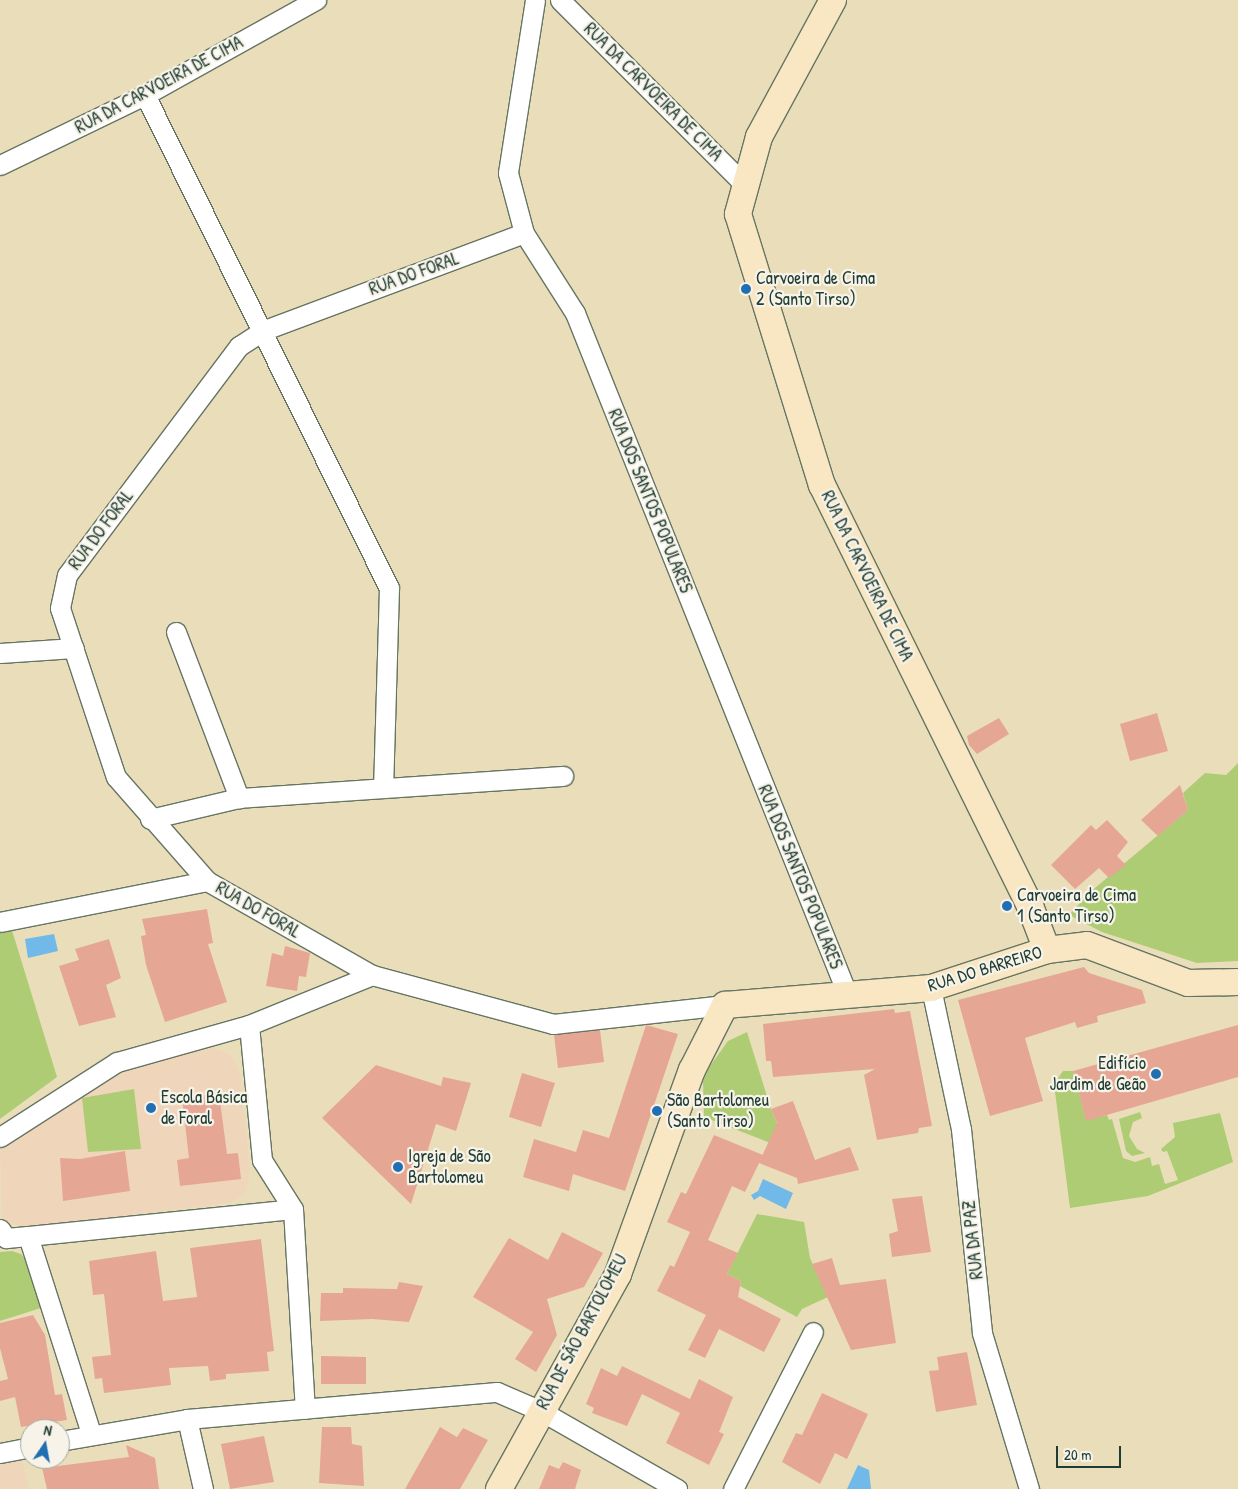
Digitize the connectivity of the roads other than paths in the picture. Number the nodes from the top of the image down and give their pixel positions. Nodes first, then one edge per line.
1 (316, 0) edge
2 (535, 0) edge
3 (560, 0) edge
4 (833, 0) edge
5 (145, 96) junction
6 (0, 165) edge
7 (746, 186) junction
8 (524, 233) junction
9 (264, 330) junction
10 (176, 632) dead end
11 (74, 648) junction
12 (0, 653) edge
13 (563, 776) dead end
14 (383, 788) junction
15 (239, 798) junction
16 (150, 819) junction
17 (207, 881) junction
18 (0, 922) edge
19 (1048, 950) junction
20 (372, 975) junction
21 (1238, 982) edge
22 (931, 988) junction
23 (848, 996) junction
24 (725, 1006) junction
25 (249, 1025) junction
26 (0, 1137) edge
27 (293, 1209) junction
28 (0, 1229) edge
29 (28, 1236) junction
30 (813, 1332) dead end
31 (305, 1409) junction
32 (540, 1411) junction
33 (187, 1418) junction
34 (91, 1434) junction
35 (70, 1439) edge
36 (20, 1449) edge
37 (0, 1453) edge
38 (203, 1489) edge
39 (499, 1489) edge
40 (677, 1489) edge
41 (733, 1489) edge
42 (1029, 1489) edge

1 - 5 street, RUA DA CARVOEIRA DE CIMA
2 - 8 street, RUA DOS SANTOS POPULARES
3 - 7 street, RUA DA CARVOEIRA DE CIMA
4 - 7 street, RUA DA CARVOEIRA DE CIMA
5 - 6 street, RUA DA CARVOEIRA DE CIMA
5 - 9 street
7 - 19 street, RUA DA CARVOEIRA DE CIMA
8 - 9 street, RUA DO FORAL
8 - 23 street, RUA DOS SANTOS POPULARES
9 - 11 street, RUA DO FORAL
9 - 14 street
10 - 15 street
11 - 12 street
11 - 16 street, RUA DO FORAL
13 - 14 street
14 - 15 street
15 - 16 street
16 - 17 street, RUA DO FORAL
17 - 18 street
17 - 20 street, RUA DO FORAL
19 - 21 street, RUA DO BARREIRO
19 - 22 street, RUA DO BARREIRO
20 - 24 street, RUA DO FORAL
20 - 25 street
22 - 23 street, RUA DO BARREIRO
22 - 42 street, RUA DA PAZ
23 - 24 street, RUA DO BARREIRO
24 - 32 street, RUA DE SÃO BARTOLOMEU
25 - 26 street
25 - 27 street
27 - 29 street
27 - 31 street
28 - 29 street
29 - 34 street
30 - 41 street
31 - 32 street
31 - 33 street
32 - 39 street, RUA DE SÃO BARTOLOMEU
32 - 40 street
33 - 34 street
33 - 38 street
34 - 35 street
36 - 37 street

